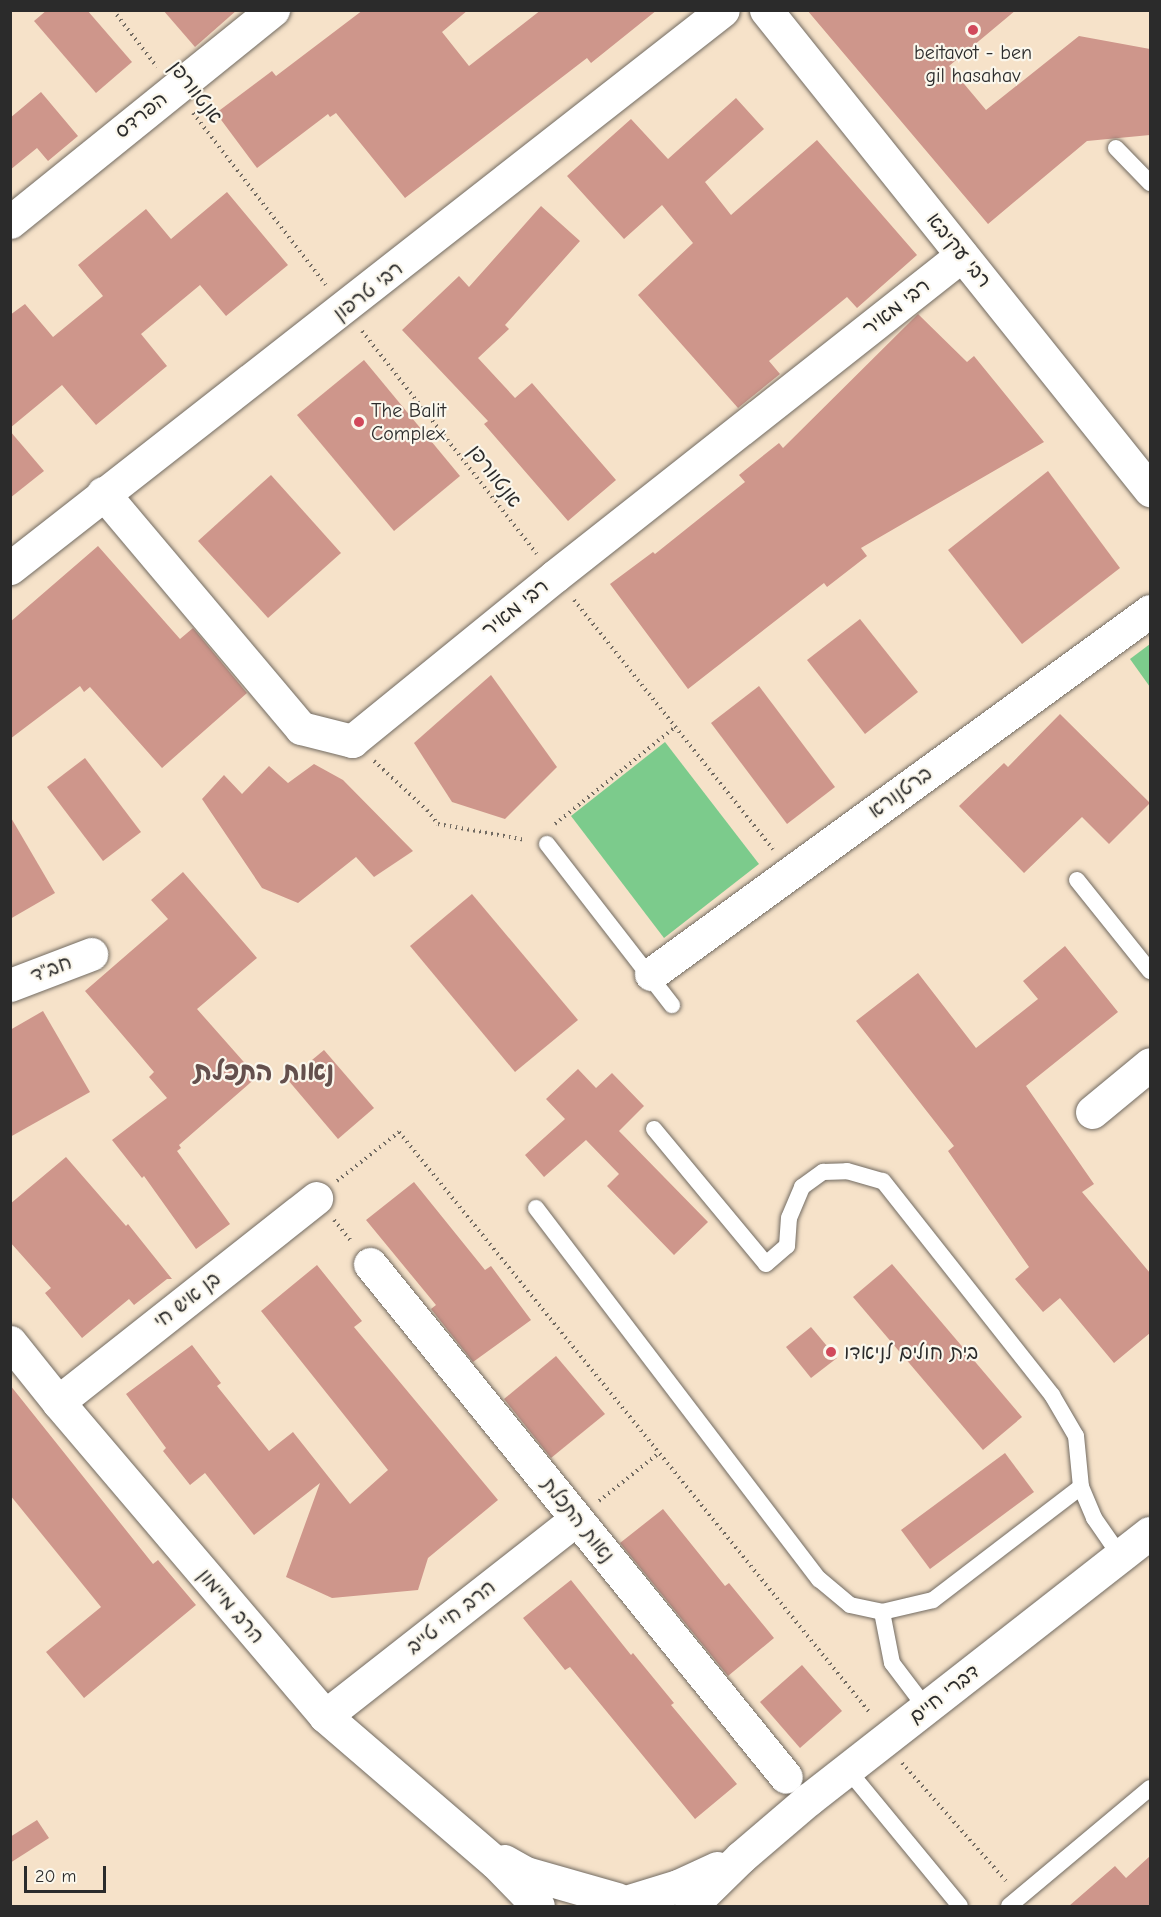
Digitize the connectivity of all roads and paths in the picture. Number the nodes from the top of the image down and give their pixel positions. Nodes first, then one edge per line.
1 (112, 10) edge
2 (273, 10) edge
3 (723, 10) edge
4 (766, 10) edge
5 (174, 88) junction
6 (1116, 148) dead end
7 (1150, 183) edge
8 (10, 222) edge
9 (962, 255) junction
10 (344, 309) junction
11 (1150, 490) edge
12 (103, 493) junction
13 (10, 568) edge
14 (555, 576) junction
15 (1150, 611) edge
16 (675, 727) junction
17 (352, 741) junction
18 (540, 843) junction
19 (790, 871) junction
20 (1077, 880) dead end
21 (91, 954) dead end
22 (1150, 971) edge
23 (651, 974) junction
24 (10, 985) edge
25 (672, 1005) dead end
26 (1150, 1064) edge
27 (1092, 1112) dead end
28 (654, 1129) dead end
29 (316, 1198) junction
30 (536, 1208) dead end
31 (370, 1264) joint
32 (10, 1342) edge
33 (58, 1402) junction
34 (659, 1453) junction
35 (1081, 1487) junction
36 (576, 1519) junction
37 (1150, 1533) edge
38 (1120, 1557) junction
39 (882, 1612) junction
40 (926, 1708) junction
41 (325, 1716) junction
42 (887, 1739) junction
43 (848, 1770) junction
44 (786, 1777) dead end
45 (1150, 1788) edge
46 (476, 1846) junction
47 (741, 1857) junction
48 (1015, 1902) edge
49 (619, 1903) edge
50 (538, 1906) edge
51 (691, 1906) edge
52 (960, 1906) edge

1 - 5 path, אנטוורפן
2 - 5 street, הפרדס
3 - 10 street, רבי טרפון
4 - 9 street, רבי עקיבא
5 - 8 street, הפרדס
5 - 10 path, אנטוורפן
6 - 7 lane
9 - 11 street, רבי עקיבא
9 - 14 street, רבי מאיר
10 - 12 street, רבי טרפון
10 - 14 path, אנטוורפן
12 - 13 street, רבי טרפון
12 - 17 street
14 - 16 path, אנטוורפן
14 - 17 street, רבי מאיר
15 - 19 street, ברטנורא
16 - 18 path
16 - 19 path, אנטוורפן
17 - 18 path
18 - 23 lane
19 - 23 street, ברטנורא
20 - 22 lane
21 - 24 street, חב"ד
23 - 25 lane
26 - 27 street
28 - 35 lane
29 - 31 path
29 - 33 street, בן איש חי
29 - 34 path
30 - 39 lane
31 - 36 street, נאות התכלת
32 - 33 street, הרב מיימון
33 - 41 street, הרב מיימון
34 - 36 path
34 - 42 path
35 - 38 lane
35 - 39 lane
36 - 41 street, הרב חיי טייב
36 - 44 street, נאות התכלת
37 - 38 street, דברי חיים
38 - 40 street, דברי חיים
39 - 40 lane
40 - 42 street, דברי חיים
41 - 46 street, הרב מיימון
42 - 43 street, דברי חיים
42 - 48 path
43 - 47 street, דברי חיים
43 - 52 lane
45 - 48 lane
46 - 49 street, הרב מיימון
46 - 50 street, הרב מיימון
47 - 49 street, דברי חיים
47 - 51 street, דברי חיים

